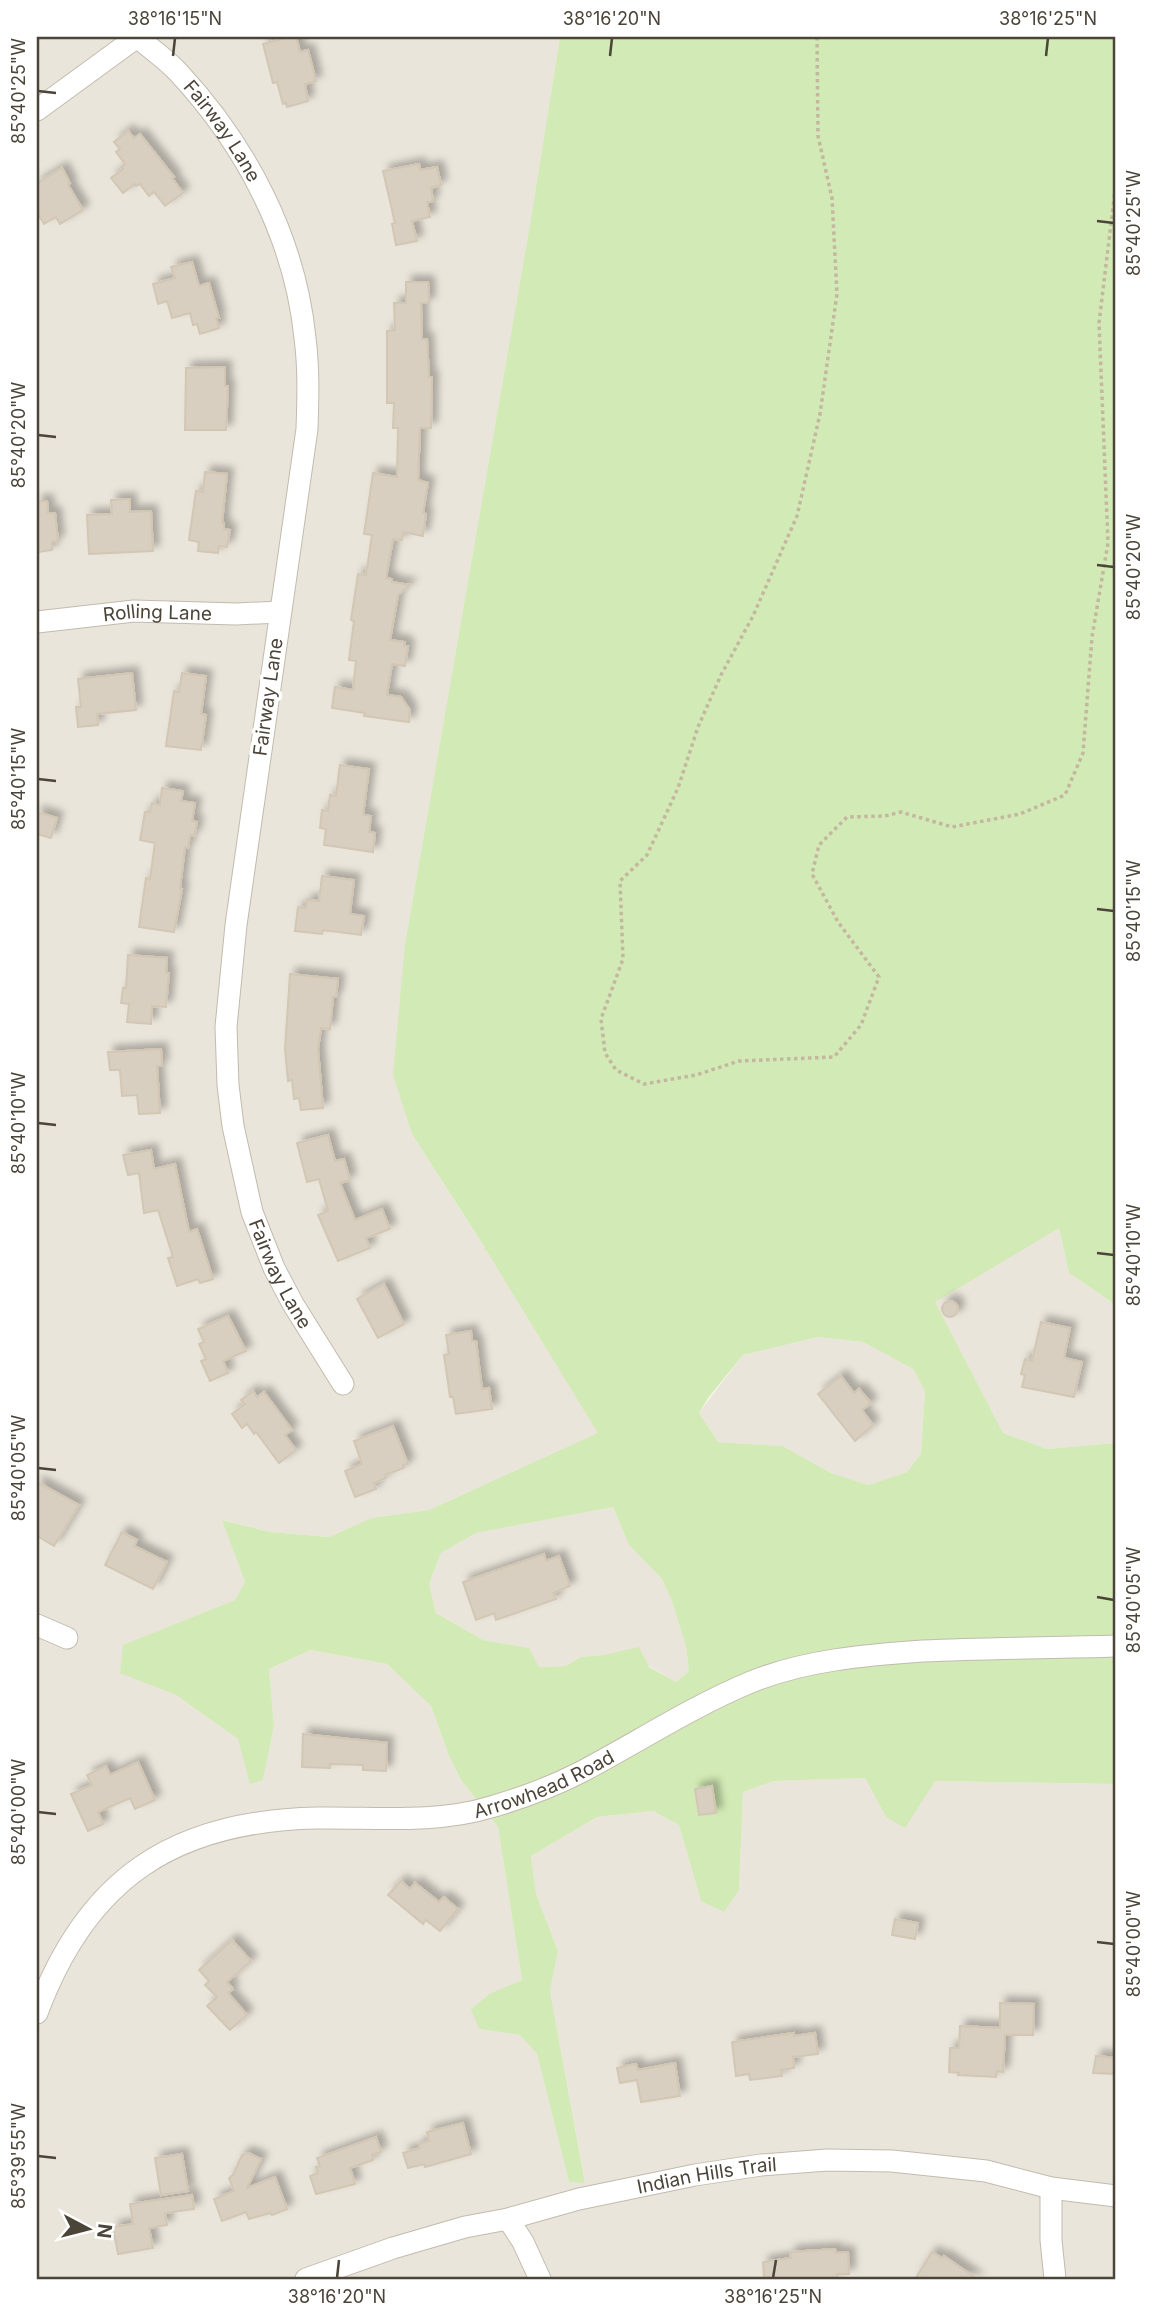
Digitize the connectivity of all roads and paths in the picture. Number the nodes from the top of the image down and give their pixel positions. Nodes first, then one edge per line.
1 (137, 37) edge
2 (817, 37) edge
3 (37, 110) edge
4 (1116, 182) edge
5 (279, 612) junction
6 (37, 622) edge
7 (343, 1384) dead end
8 (37, 1625) edge
9 (67, 1638) dead end
10 (1116, 1646) edge
11 (37, 2013) edge
12 (1051, 2188) junction
13 (1116, 2196) edge
14 (508, 2219) junction
15 (306, 2279) edge
16 (540, 2279) edge
17 (1055, 2279) edge

1 - 3 street
1 - 5 street, Fairway Lane
2 - 4 path
5 - 6 street, Rolling Lane
5 - 7 street, Fairway Lane
8 - 9 street
10 - 11 street, Arrowhead Road
12 - 13 street, Indian Hills Trail
12 - 14 street, Indian Hills Trail
12 - 17 street
14 - 15 street, Indian Hills Trail
14 - 16 street

